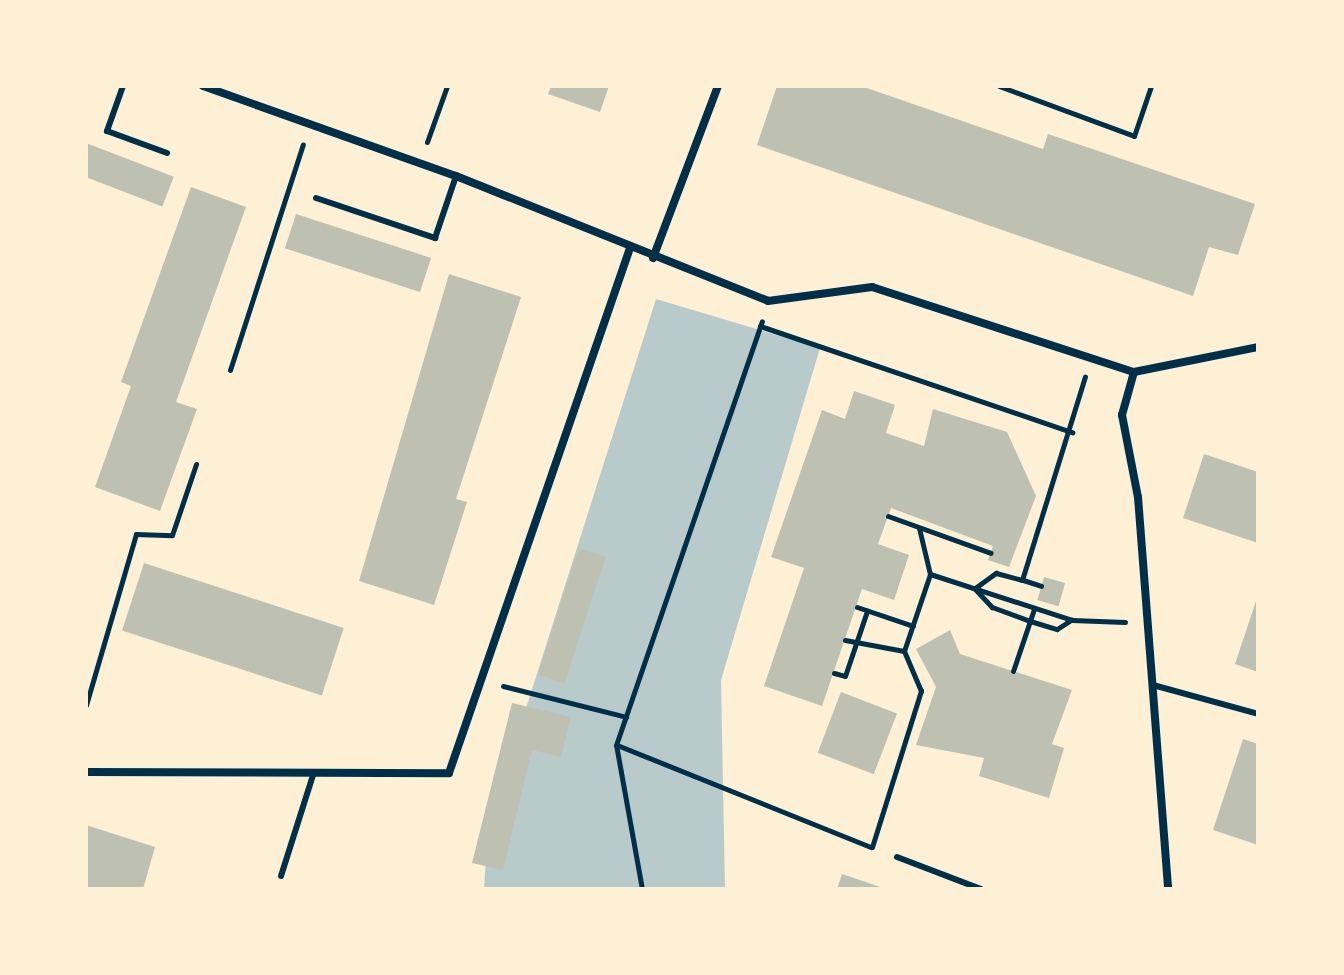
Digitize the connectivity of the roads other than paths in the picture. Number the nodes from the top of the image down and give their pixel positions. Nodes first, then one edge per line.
1 (123, 86) edge
2 (203, 86) edge
3 (718, 86) edge
4 (167, 153) dead end
5 (456, 176) junction
6 (316, 198) dead end
7 (630, 248) junction
8 (653, 258) junction
9 (1258, 347) edge
10 (1134, 372) junction
11 (1153, 685) junction
12 (1258, 714) edge
13 (86, 772) edge
14 (314, 772) junction
15 (897, 857) road end
16 (281, 876) dead end
17 (981, 889) edge
18 (1168, 889) edge

1 - 4 lane
2 - 5 street
3 - 8 street
5 - 6 lane
5 - 7 street
7 - 8 street
7 - 14 street
8 - 10 street
9 - 10 street
10 - 11 street
11 - 12 lane
11 - 18 street
13 - 14 street
14 - 16 lane
15 - 17 lane

